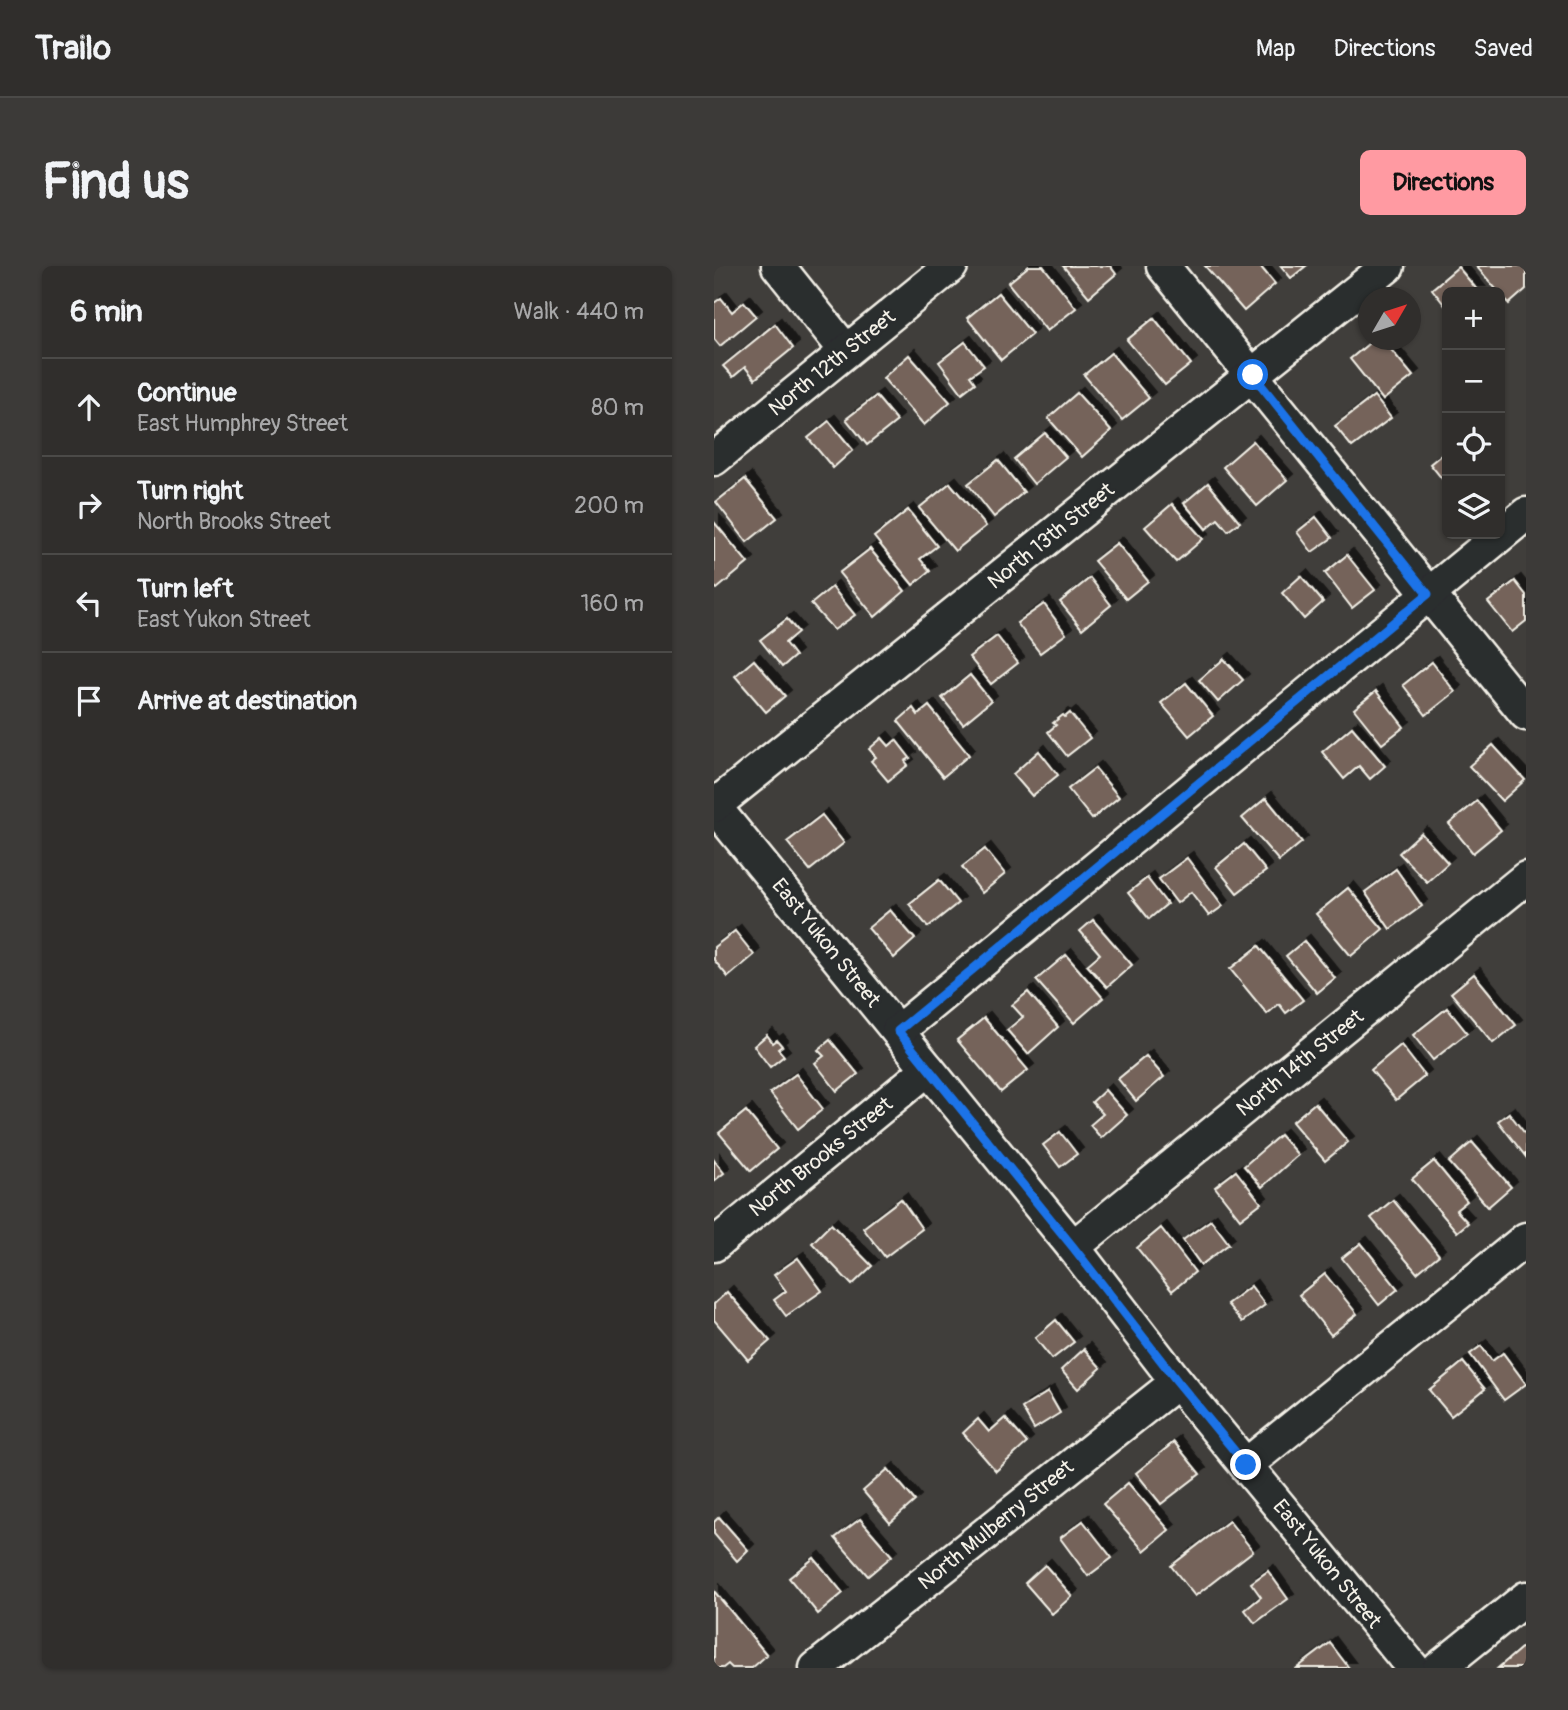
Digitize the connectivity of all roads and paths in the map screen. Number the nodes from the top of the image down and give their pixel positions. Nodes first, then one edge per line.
1 (778, 266) edge
2 (951, 266) edge
3 (1163, 266) edge
4 (1388, 266) edge
5 (846, 351) junction
6 (1253, 375) junction
7 (714, 459) edge
8 (1526, 514) edge
9 (1428, 594) junction
10 (1526, 714) edge
11 (714, 806) edge
12 (1526, 878) edge
13 (898, 1031) junction
14 (928, 1069) junction
15 (1526, 1239) edge
16 (714, 1245) edge
17 (1073, 1247) junction
18 (1177, 1381) junction
19 (1246, 1465) junction
20 (1526, 1598) edge
21 (817, 1668) edge
22 (1413, 1668) edge
23 (1439, 1668) edge

1 - 5 street
2 - 5 street, North 12th Street
3 - 6 street
4 - 6 street, North 13th Street
5 - 7 street, North 12th Street
6 - 9 street
6 - 11 street, North 13th Street
8 - 9 street
9 - 10 street
9 - 13 street
11 - 13 street, East Yukon Street
12 - 17 street, North 14th Street
13 - 14 street, East Yukon Street
14 - 16 street, North Brooks Street
14 - 17 street, East Yukon Street
15 - 19 street
17 - 18 street, East Yukon Street
18 - 19 street, East Yukon Street
18 - 21 street, North Mulberry Street
19 - 22 street, East Yukon Street
20 - 23 street

